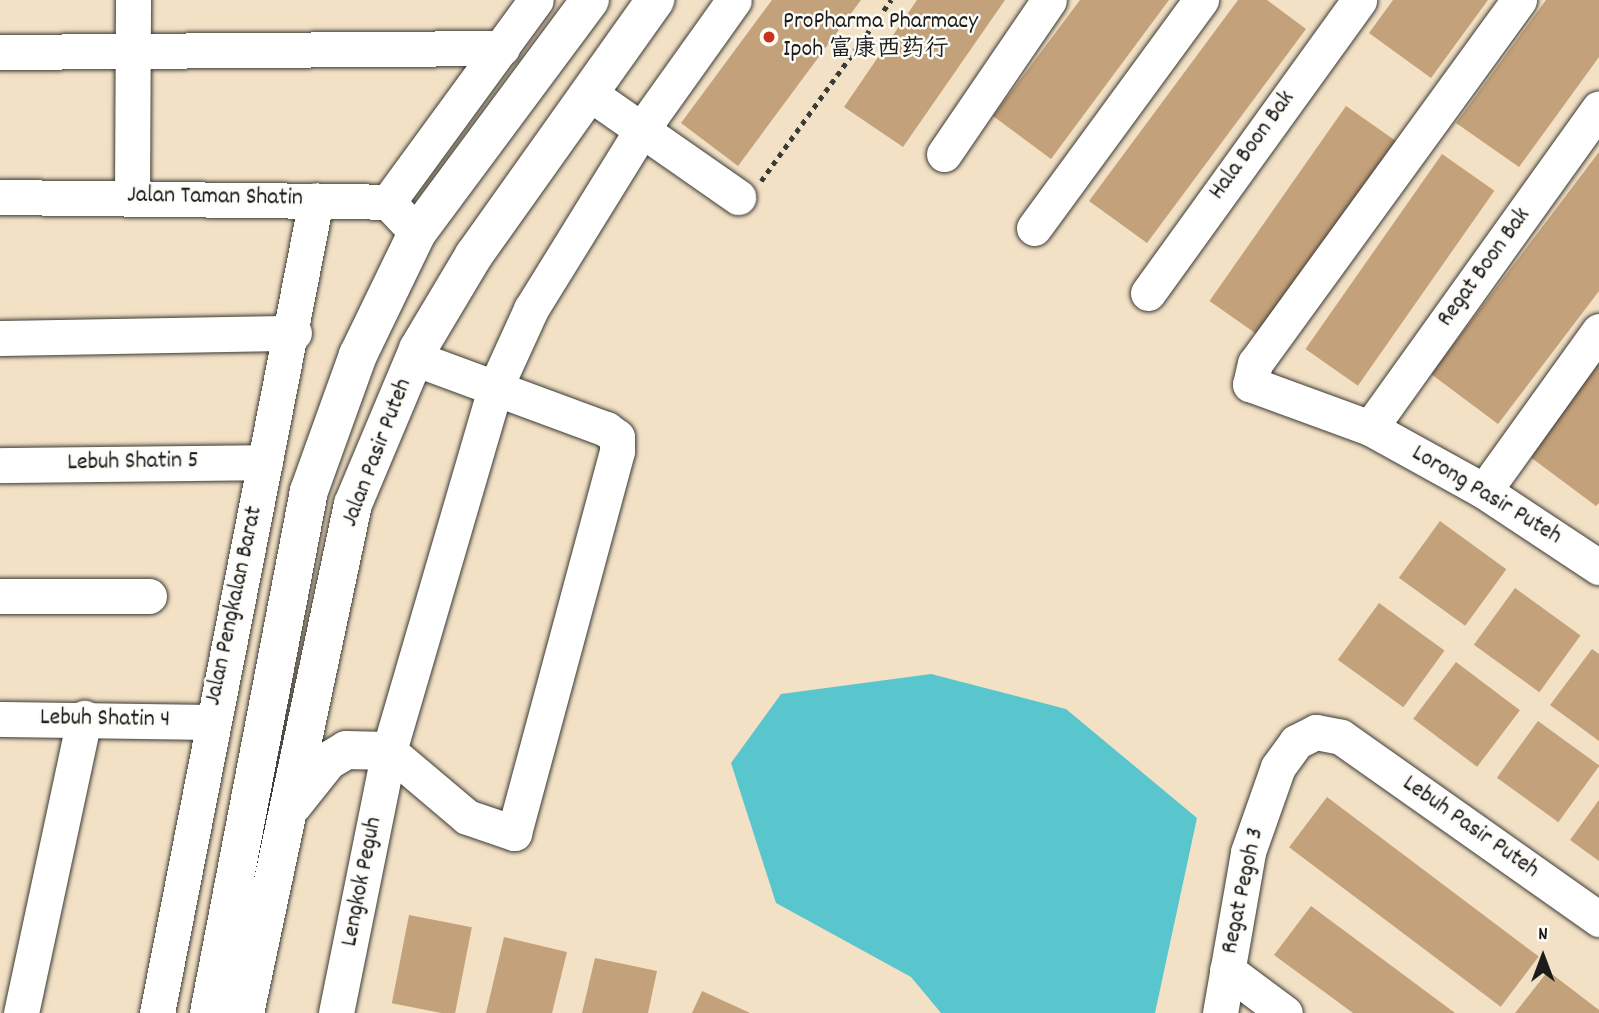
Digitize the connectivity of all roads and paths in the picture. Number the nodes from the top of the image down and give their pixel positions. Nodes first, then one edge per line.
1 (133, 0) edge
2 (536, 0) edge
3 (590, 0) edge
4 (656, 0) edge
5 (734, 0) edge
6 (891, 0) edge
7 (1049, 0) edge
8 (1201, 0) edge
9 (1359, 0) edge
10 (1518, 0) edge
11 (502, 48) junction
12 (132, 51) junction
13 (0, 52) edge
14 (589, 93) junction
15 (1599, 108) edge
16 (563, 123) junction
17 (642, 129) junction
18 (943, 155) dead end
19 (132, 196) junction
20 (0, 197) edge
21 (738, 197) joint
22 (316, 200) junction
23 (388, 202) junction
24 (1034, 228) dead end
25 (417, 233) junction
26 (1148, 293) dead end
27 (1599, 331) edge
28 (294, 333) junction
29 (0, 338) edge
30 (416, 353) junction
31 (495, 388) junction
32 (1370, 428) junction
33 (265, 462) junction
34 (0, 465) edge
35 (1485, 491) junction
36 (1596, 558) edge
37 (0, 596) edge
38 (149, 596) dead end
39 (84, 718) junction
40 (0, 719) edge
41 (211, 722) junction
42 (1341, 737) joint
43 (389, 751) junction
44 (286, 816) junction
45 (1599, 919) edge
46 (1227, 970) junction
47 (242, 1012) edge
48 (21, 1013) edge
49 (157, 1013) edge
50 (336, 1013) edge
51 (1220, 1013) edge
52 (1285, 1013) edge

1 - 12 street
2 - 11 street
3 - 25 main road, Jalan Pasir Puteh
4 - 14 main road, Jalan Pasir Puteh
5 - 17 street, Lengkok Peguh
6 - 21 path
7 - 18 street
8 - 24 street
9 - 26 street, Hala Boon Bak
10 - 32 street, Lorong Pasir Puteh
11 - 12 street
11 - 23 street
12 - 13 street
12 - 19 street
14 - 16 main road, Jalan Pasir Puteh
14 - 17 street
15 - 32 street, Regat Boon Bak
16 - 25 main road
16 - 30 main road, Jalan Pasir Puteh
17 - 21 street
17 - 31 street, Lengkok Peguh
19 - 20 street, Jalan Taman Shatin
19 - 22 street, Jalan Taman Shatin
22 - 23 street, Jalan Taman Shatin
22 - 28 street, Jalan Pengkalan Barat
23 - 25 street
25 - 30 main road
25 - 47 main road, Jalan Pasir Puteh
27 - 35 street
28 - 29 street
28 - 33 street, Jalan Pengkalan Barat
30 - 31 street
30 - 44 main road, Jalan Pasir Puteh
31 - 43 street, Lengkok Peguh
31 - 43 street
32 - 35 street, Lorong Pasir Puteh
33 - 34 street, Lebuh Shatin 5
33 - 41 street, Jalan Pengkalan Barat
35 - 36 street, Lorong Pasir Puteh
37 - 38 street
39 - 40 street, Lebuh Shatin 4
39 - 41 street, Lebuh Shatin 4
39 - 48 street
41 - 49 street, Jalan Pengkalan Barat
42 - 45 street, Lebuh Pasir Puteh
42 - 46 street, Regat Pegoh 3
43 - 44 main road
43 - 50 street, Lengkok Peguh
44 - 47 main road, Jalan Pasir Puteh
46 - 51 street, Regat Pegoh 3
46 - 52 street

